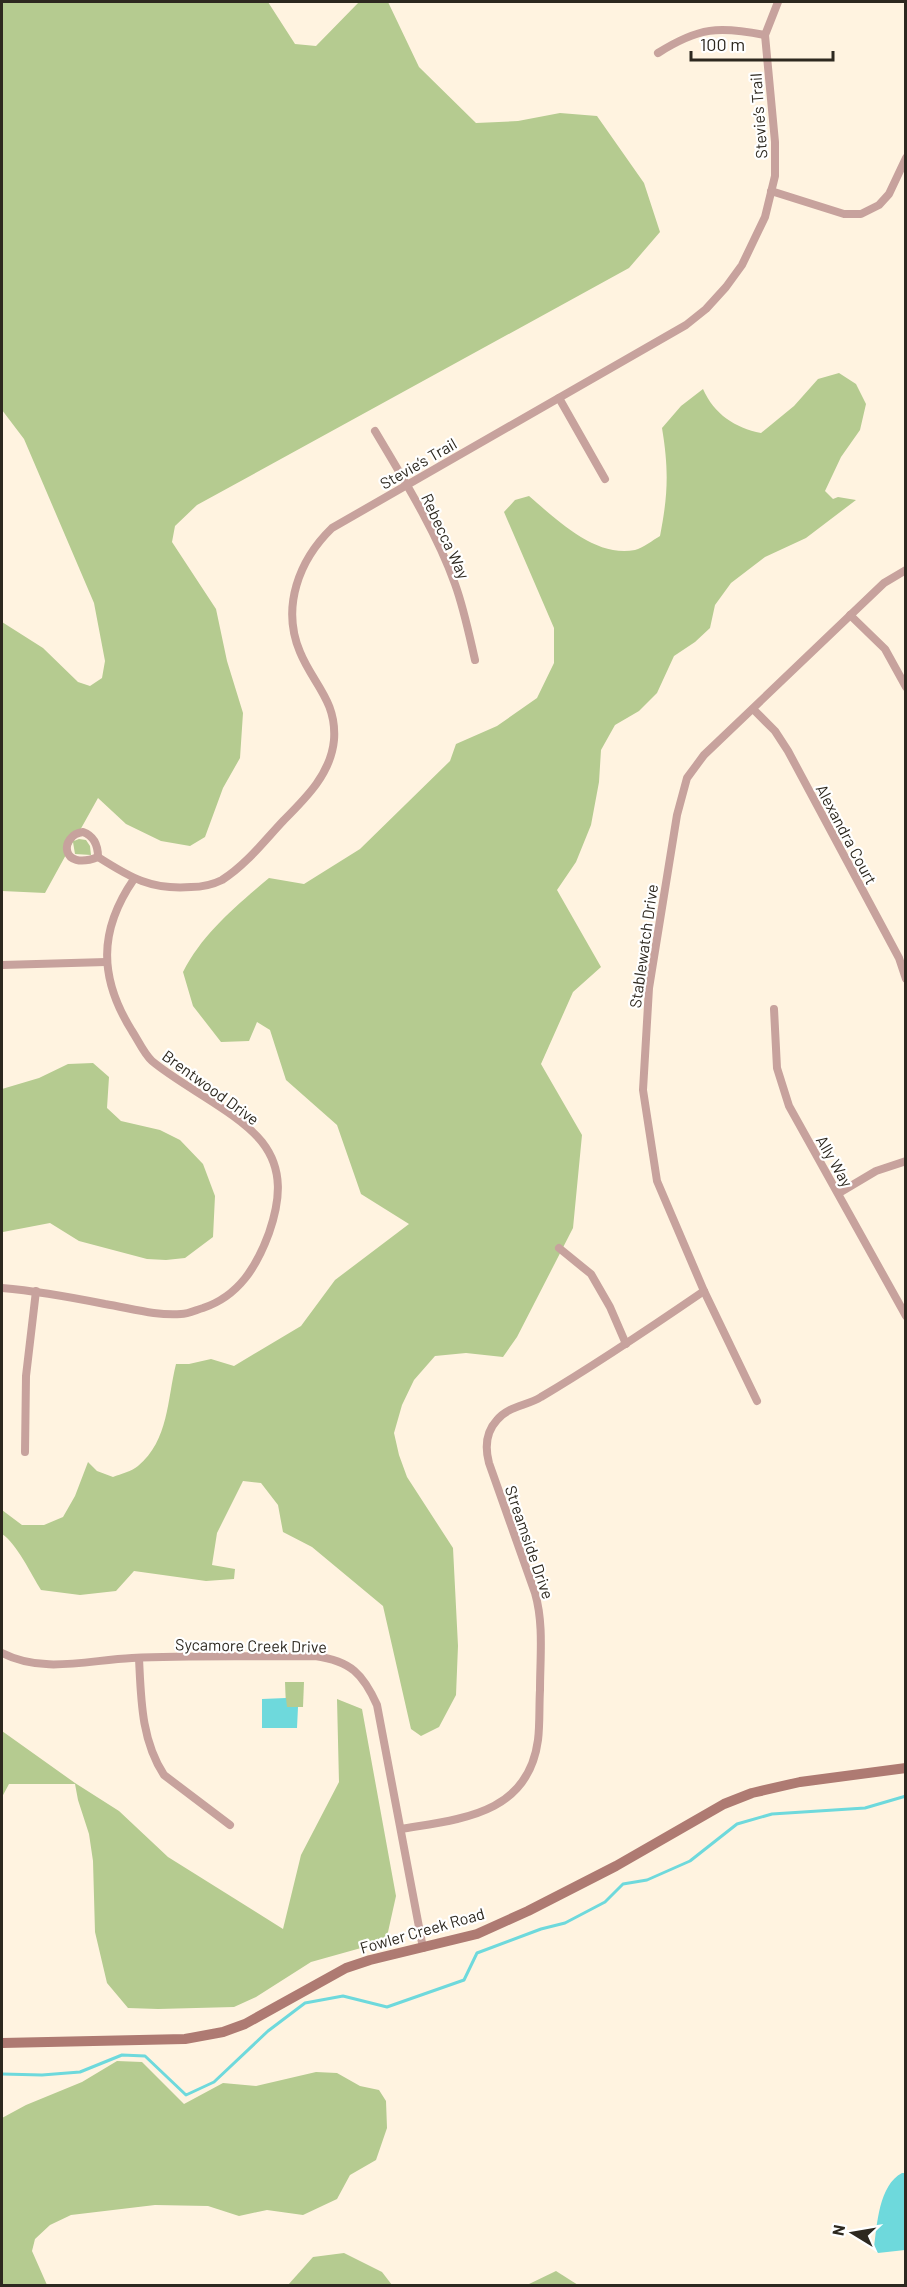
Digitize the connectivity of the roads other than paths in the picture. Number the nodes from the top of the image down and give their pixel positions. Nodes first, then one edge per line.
1 (778, 2) edge
2 (765, 35) junction
3 (658, 53) dead end
4 (906, 158) edge
5 (771, 191) junction
6 (559, 398) junction
7 (375, 431) dead end
8 (605, 479) dead end
9 (407, 485) junction
10 (906, 570) edge
11 (850, 615) junction
12 (475, 660) dead end
13 (906, 687) edge
14 (753, 709) junction
15 (98, 857) junction
16 (134, 879) junction
17 (106, 962) junction
18 (2, 965) edge
19 (906, 979) edge
20 (774, 1009) dead end
21 (906, 1161) edge
22 (838, 1193) junction
23 (559, 1248) dead end
24 (2, 1288) edge
25 (36, 1291) junction
26 (704, 1291) junction
27 (906, 1316) edge
28 (626, 1344) junction
29 (757, 1401) dead end
30 (25, 1452) dead end
31 (2, 1653) edge
32 (139, 1658) junction
33 (906, 1768) edge
34 (230, 1825) dead end
35 (400, 1829) junction
36 (423, 1948) junction
37 (2, 2043) edge

1 - 2 street, Stevie’s Trail
2 - 3 street
2 - 5 street, Stevie’s Trail
4 - 5 street
5 - 6 street, Stevie’s Trail
6 - 8 street
6 - 9 street, Stevie’s Trail
7 - 9 street, Rebecca Way
9 - 12 street, Rebecca Way
9 - 16 street, Stevie’s Trail
10 - 11 street, Stablewatch Drive
11 - 13 street
11 - 14 street, Stablewatch Drive
14 - 19 street, Alexandra Court
14 - 26 street, Stablewatch Drive
15 - 15 street, Stevie’s Trail
15 - 16 street, Stevie’s Trail
16 - 17 street, Brentwood Drive
17 - 18 street
17 - 25 street, Brentwood Drive
20 - 22 street, Ally Way
21 - 22 street
22 - 27 street, Ally Way
23 - 28 street
24 - 25 street, Brentwood Drive
25 - 30 street
26 - 28 street, Streamside Drive
26 - 29 street, Stablewatch Drive
28 - 35 street, Streamside Drive
31 - 32 street, Sycamore Creek Drive
32 - 34 street
32 - 35 street, Sycamore Creek Drive
33 - 36 main road, Fowler Creek Road
35 - 36 street, Sycamore Creek Drive
36 - 37 main road, Fowler Creek Road

